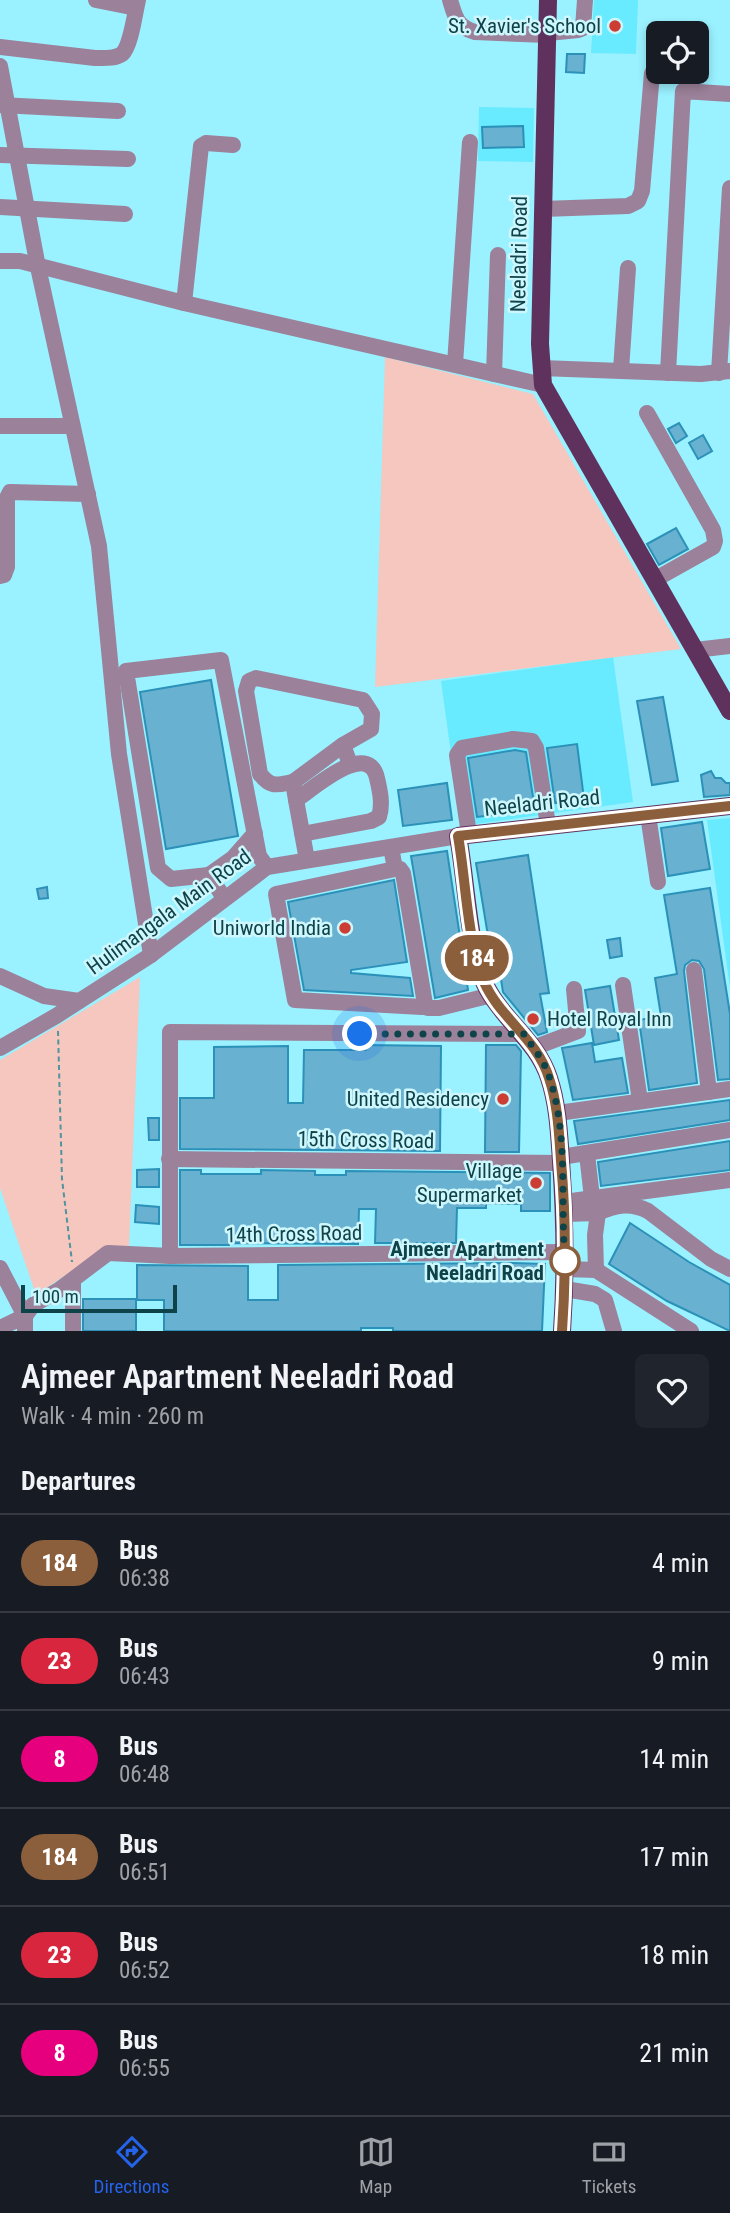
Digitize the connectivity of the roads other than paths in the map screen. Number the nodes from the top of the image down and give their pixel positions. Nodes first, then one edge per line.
1 (96, 0) edge
2 (450, 0) edge
3 (548, 0) edge
4 (585, 0) edge
5 (137, 4) edge
6 (547, 34) junction
7 (0, 47) edge
8 (0, 66) edge
9 (651, 84) edge
10 (730, 94) edge
11 (4, 106) edge
12 (118, 111) dead end
13 (470, 142) dead end
14 (233, 145) dead end
15 (8, 155) edge
16 (128, 159) dead end
17 (730, 188) edge
18 (0, 207) edge
19 (27, 208) junction
20 (543, 209) junction
21 (125, 214) dead end
22 (498, 255) dead end
23 (0, 261) edge
24 (38, 267) junction
25 (628, 268) dead end
26 (184, 303) junction
27 (455, 364) junction
28 (621, 370) junction
29 (724, 372) edge
30 (668, 373) junction
31 (494, 374) junction
32 (542, 376) junction
33 (647, 413) dead end
34 (0, 426) edge
35 (71, 426) junction
36 (88, 495) junction
37 (3, 503) edge
38 (3, 540) edge
39 (0, 576) edge
40 (654, 580) junction
41 (730, 646) edge
42 (695, 650) junction
43 (730, 711) edge
44 (343, 745) junction
45 (350, 764) junction
46 (293, 782) junction
47 (296, 800) junction
48 (730, 806) edge
49 (649, 815) junction
50 (548, 825) junction
51 (255, 833) junction
52 (309, 833) junction
53 (464, 835) junction
54 (391, 846) junction
55 (314, 859) junction
56 (274, 865) junction
57 (395, 869) junction
58 (209, 875) junction
59 (658, 881) dead end
60 (286, 890) junction
61 (224, 898) junction
62 (151, 955) junction
63 (694, 970) dead end
64 (0, 976) edge
65 (623, 985) dead end
66 (574, 989) dead end
67 (492, 995) junction
68 (79, 1001) junction
69 (425, 1004) junction
70 (528, 1041) junction
71 (0, 1048) edge
72 (730, 1089) edge
73 (709, 1092) junction
74 (640, 1101) junction
75 (558, 1113) junction
76 (730, 1130) edge
77 (587, 1154) junction
78 (169, 1159) junction
79 (561, 1160) junction
80 (730, 1180) edge
81 (595, 1205) junction
82 (564, 1208) junction
83 (170, 1256) junction
84 (565, 1260) junction
85 (0, 1268) edge
86 (730, 1269) edge
87 (596, 1270) junction
88 (73, 1280) junction
89 (565, 1289) junction
90 (25, 1323) edge
91 (0, 1328) edge
92 (73, 1331) edge
93 (562, 1331) edge
94 (614, 1331) edge
95 (691, 1331) edge

1 - 5 street
2 - 6 street
3 - 6 main road, Neeladri Road
4 - 6 street
5 - 7 street
6 - 20 main road, Neeladri Road
8 - 11 street
9 - 20 street
10 - 30 street
11 - 12 street
11 - 15 street
13 - 27 street
14 - 26 street
15 - 16 street
15 - 19 street
17 - 29 street
18 - 19 street
19 - 21 street
19 - 24 street
20 - 32 main road, Neeladri Road
22 - 31 street
23 - 24 street
24 - 26 street
24 - 35 street
25 - 28 street
26 - 27 street
27 - 31 street
28 - 30 street
28 - 32 street
29 - 30 street
31 - 32 street
32 - 40 main road
33 - 40 street
34 - 35 street
35 - 36 street
36 - 37 street
36 - 62 street
37 - 38 street
38 - 39 street
40 - 42 main road
41 - 42 street
42 - 43 main road
44 - 45 street
44 - 46 street
44 - 46 street
45 - 47 street
45 - 52 street
46 - 47 street
47 - 52 street
48 - 49 main road, Neeladri Road
49 - 50 main road, Neeladri Road
49 - 59 street
50 - 53 main road, Neeladri Road
50 - 53 street
51 - 56 street
51 - 58 street
51 - 58 street
52 - 55 street
53 - 54 street, Hulimangala Main Road
53 - 67 main road, Neeladri Road
54 - 55 street, Hulimangala Main Road
54 - 57 street
55 - 56 street, Hulimangala Main Road
56 - 60 street
56 - 61 street, Hulimangala Main Road
57 - 60 street
57 - 69 street
58 - 61 street
60 - 69 street
61 - 62 street, Hulimangala Main Road
62 - 68 street, Hulimangala Main Road
63 - 73 street
64 - 68 street
65 - 74 street
66 - 70 street
67 - 69 street
67 - 70 main road, Neeladri Road
68 - 71 street, Hulimangala Main Road
70 - 75 main road, Neeladri Road
70 - 78 street
72 - 73 street
73 - 74 street
74 - 75 street
75 - 79 main road, Neeladri Road
76 - 77 street, 15th Cross Road
77 - 79 street, 15th Cross Road
77 - 81 street
78 - 79 street, 15th Cross Road
78 - 83 street
79 - 82 main road, Neeladri Road
80 - 81 street
81 - 82 street
81 - 86 street
81 - 87 street
82 - 84 main road, Neeladri Road
83 - 84 street, 14th Cross Road
83 - 88 street, 14th Cross Road
84 - 87 street, 14th Cross Road
84 - 89 main road, Neeladri Road
85 - 90 street
87 - 95 street
88 - 90 street
88 - 92 street
89 - 93 main road, Neeladri Road
89 - 94 street
90 - 91 street

